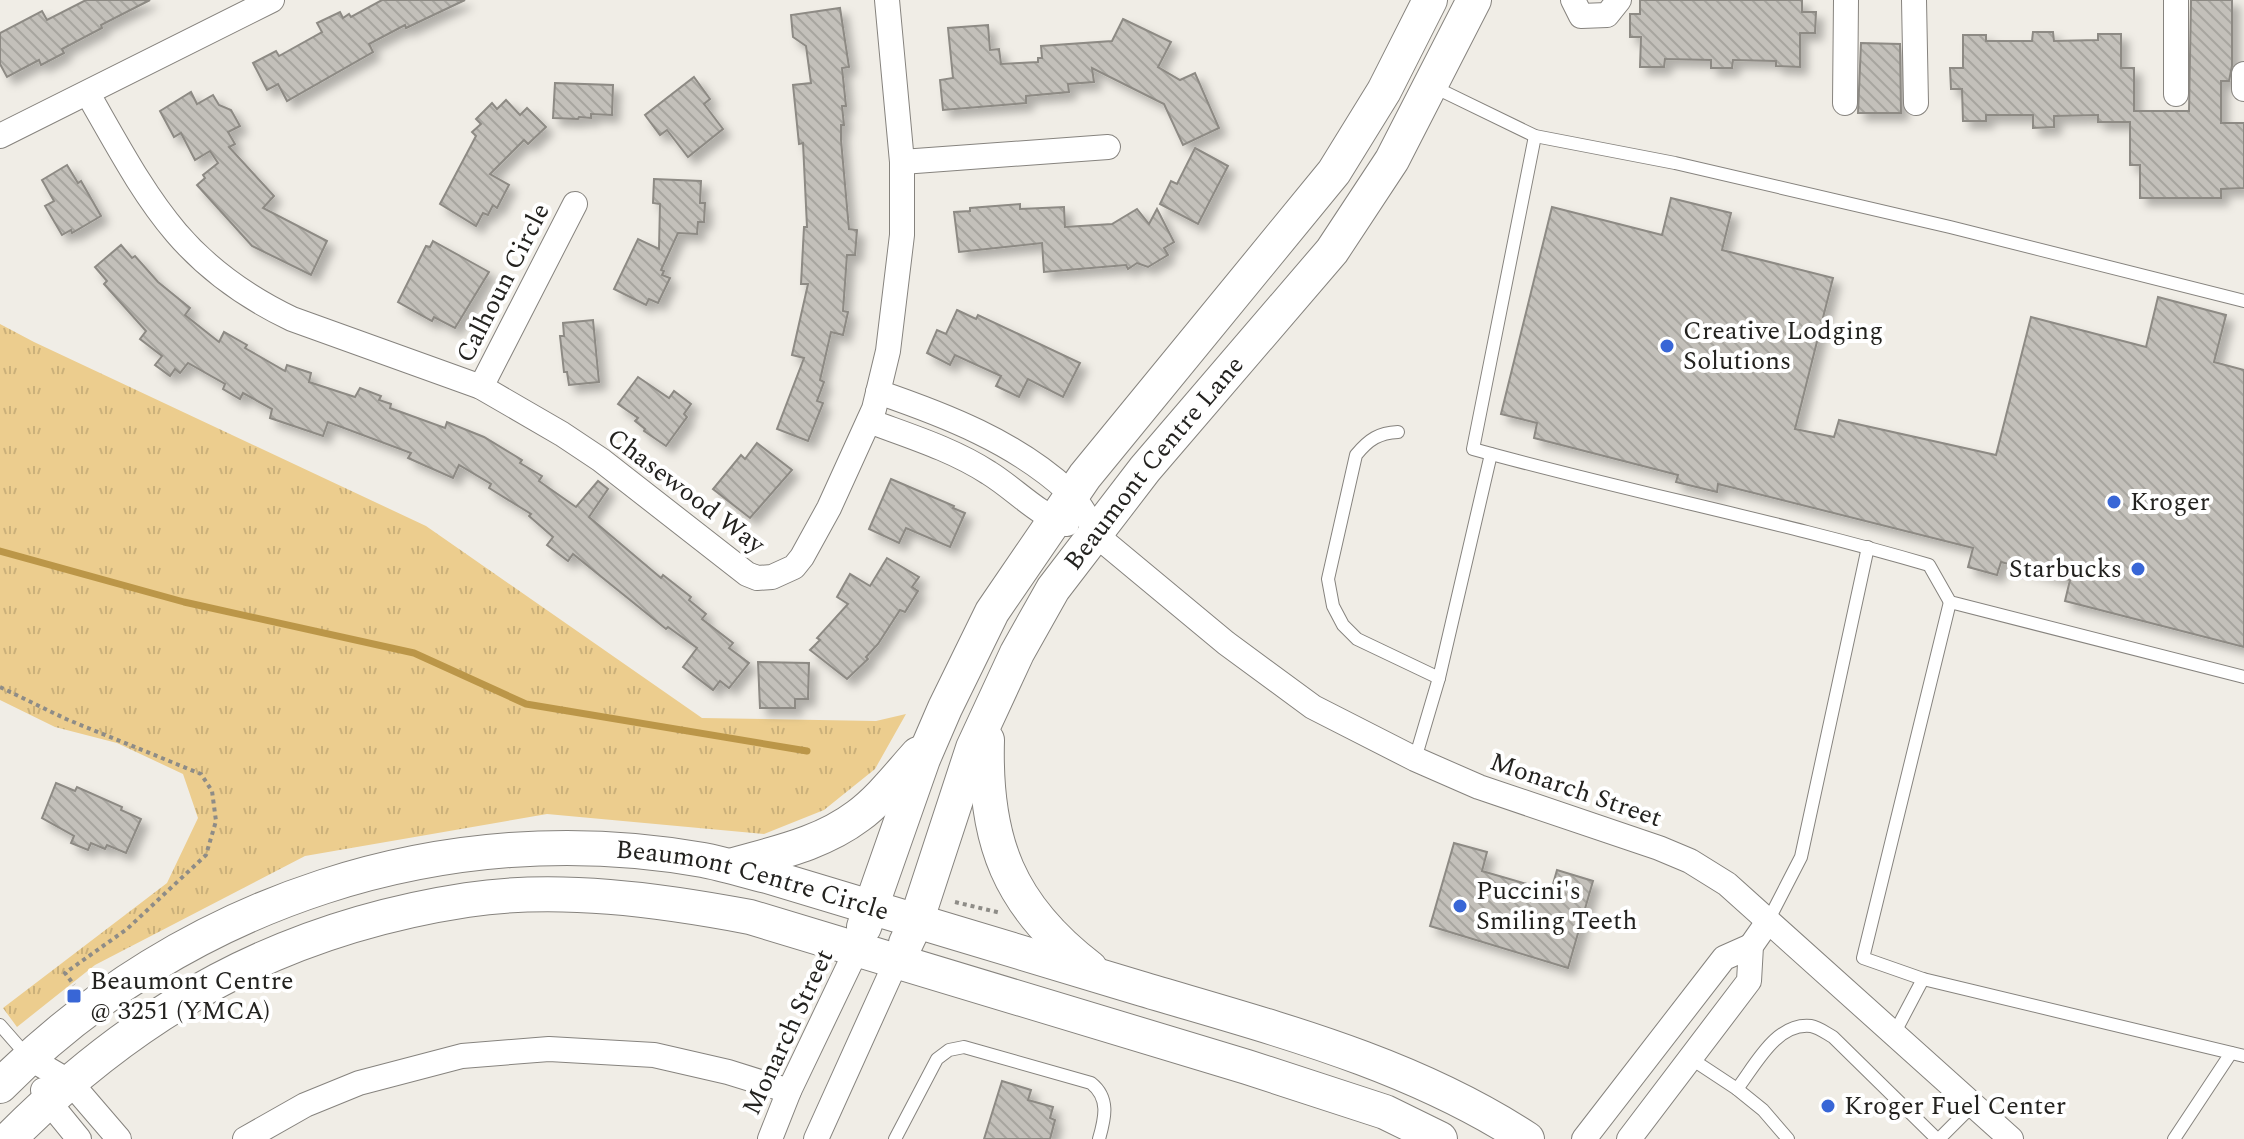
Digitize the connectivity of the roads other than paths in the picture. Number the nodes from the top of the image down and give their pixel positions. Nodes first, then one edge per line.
1 (272, 0) edge
2 (887, 0) edge
3 (1430, 0) edge
4 (1474, 0) edge
5 (1573, 0) edge
6 (1619, 0) edge
7 (1846, 0) edge
8 (1914, 0) edge
9 (2176, 0) edge
10 (2244, 74) edge
11 (1432, 86) junction
12 (2244, 89) edge
13 (88, 94) junction
14 (2176, 94) dead end
15 (1845, 103) dead end
16 (1916, 103) dead end
17 (0, 136) edge
18 (1535, 136) junction
19 (1108, 147) dead end
20 (902, 162) junction
21 (575, 204) dead end
22 (2244, 301) edge
23 (481, 387) junction
24 (878, 392) junction
25 (869, 421) junction
26 (1398, 432) dead end
27 (1491, 454) junction
28 (1063, 507) junction
29 (1095, 533) junction
30 (1868, 547) junction
31 (1950, 602) junction
32 (2244, 677) edge
33 (1439, 678) junction
34 (988, 716) junction
35 (932, 739) junction
36 (1415, 759) junction
37 (728, 866) junction
38 (870, 906) junction
39 (916, 922) junction
40 (1767, 923) junction
41 (1751, 946) junction
42 (857, 949) junction
43 (896, 962) junction
44 (1103, 977) junction
45 (1923, 979) junction
46 (0, 1025) edge
47 (1894, 1034) junction
48 (2231, 1053) junction
49 (2244, 1056) edge
50 (29, 1058) junction
51 (1690, 1058) junction
52 (0, 1086) edge
53 (1737, 1089) junction
54 (789, 1091) junction
55 (59, 1092) junction
56 (1973, 1105) junction
57 (9, 1139) edge
58 (79, 1139) edge
59 (119, 1139) edge
60 (245, 1139) edge
61 (770, 1139) edge
62 (816, 1139) edge
63 (895, 1139) edge
64 (1099, 1139) edge
65 (1440, 1139) edge
66 (1527, 1139) edge
67 (1584, 1139) edge
68 (1629, 1139) edge
69 (1788, 1139) edge
70 (1938, 1139) edge
71 (2011, 1139) edge
72 (2174, 1139) edge

1 - 13 street
2 - 20 street, Chasewood Way
3 - 28 street, Beaumont Centre Lane
4 - 11 street, Beaumont Centre Lane
5 - 6 street
7 - 15 street
8 - 16 street
9 - 14 street
10 - 12 street
11 - 18 lane
11 - 29 street, Beaumont Centre Lane
13 - 17 street
13 - 23 street, Chasewood Way
18 - 22 lane
18 - 27 lane
19 - 20 street
20 - 24 street, Chasewood Way
21 - 23 street, Calhoun Circle
23 - 25 street, Chasewood Way
24 - 25 street, Chasewood Way
24 - 28 street
25 - 28 street
26 - 33 lane
27 - 30 lane
27 - 33 lane
28 - 29 street, Monarch Street
28 - 35 street, Beaumont Centre Lane
29 - 34 street, Beaumont Centre Lane
29 - 36 street, Monarch Street
30 - 31 lane
30 - 40 lane
31 - 32 lane
31 - 45 lane
33 - 36 lane
34 - 39 street, Beaumont Centre Lane
34 - 44 street
35 - 37 street
35 - 38 street, Beaumont Centre Lane
36 - 40 street, Monarch Street
37 - 38 street, Beaumont Centre Circle
37 - 50 street, Beaumont Centre Circle
38 - 39 street, Beaumont Centre Circle
38 - 42 street, Beaumont Centre Lane
39 - 43 street, Beaumont Centre Lane
39 - 44 street, Beaumont Centre Circle
40 - 41 street
40 - 47 street, Monarch Street
41 - 51 street
41 - 67 street
42 - 43 street, Beaumont Centre Circle
42 - 54 street, Monarch Street
42 - 55 street, Beaumont Centre Circle
43 - 62 street
43 - 65 street, Beaumont Centre Circle
44 - 66 street, Beaumont Centre Circle
45 - 47 lane
45 - 48 lane
46 - 50 lane
47 - 56 street, Monarch Street
48 - 49 lane
48 - 72 lane
50 - 52 street, Beaumont Centre Circle
50 - 55 street
51 - 53 lane
51 - 68 street
53 - 69 lane
53 - 70 lane
54 - 60 street
54 - 61 street, Monarch Street
55 - 57 street, Beaumont Centre Circle
55 - 58 street
55 - 59 street
56 - 70 lane
56 - 71 street, Monarch Street
63 - 64 lane

